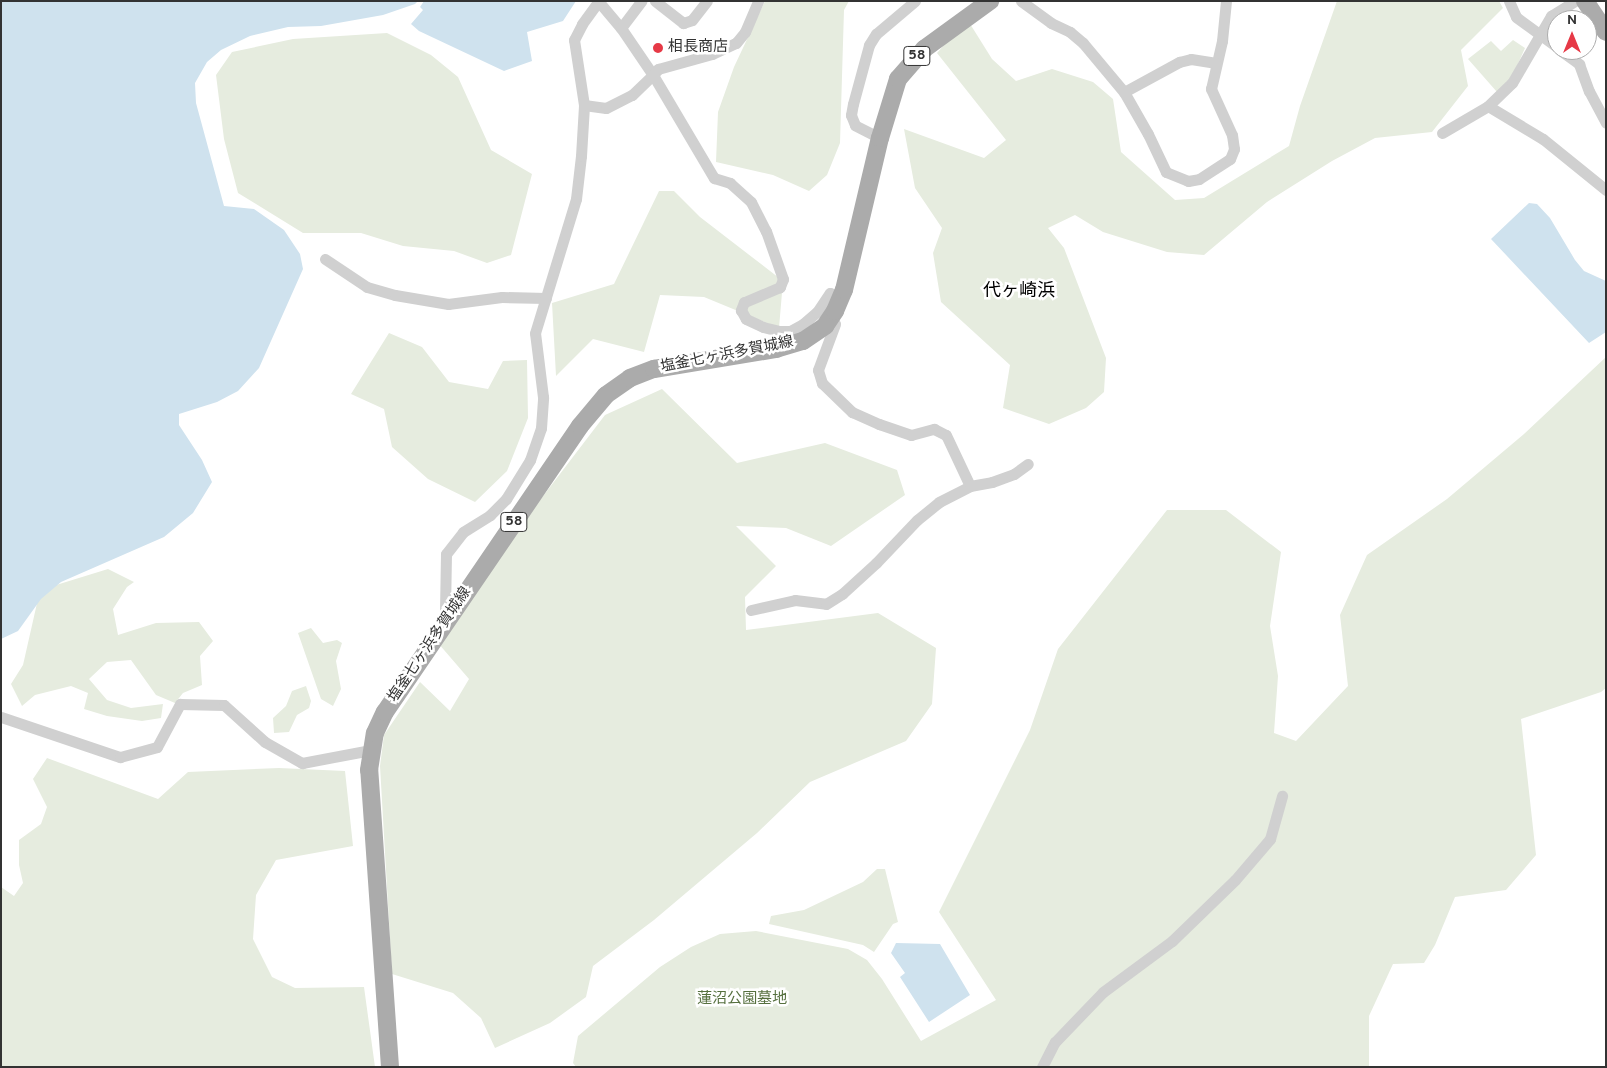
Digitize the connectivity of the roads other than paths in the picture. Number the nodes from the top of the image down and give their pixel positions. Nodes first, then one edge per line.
1 (599, 1) edge
2 (641, 1) edge
3 (655, 1) edge
4 (707, 1) edge
5 (758, 1) edge
6 (914, 1) edge
7 (990, 1) edge
8 (1021, 1) edge
9 (1226, 1) edge
10 (1509, 1) edge
11 (1575, 1) edge
12 (1585, 1) edge
13 (621, 28) junction
14 (1606, 32) edge
15 (1539, 34) junction
16 (1547, 40) edge
17 (1574, 60) edge
18 (1215, 63) junction
19 (653, 74) junction
20 (1124, 92) junction
21 (584, 105) junction
22 (1488, 106) junction
23 (1606, 123) edge
24 (1442, 132) dead end
25 (880, 138) junction
26 (1605, 187) edge
27 (325, 259) dead end
28 (546, 298) junction
29 (842, 298) junction
30 (832, 316) junction
31 (1028, 464) dead end
32 (970, 486) junction
33 (751, 610) dead end
34 (448, 617) junction
35 (1, 717) edge
36 (370, 750) junction
37 (1282, 796) dead end
38 (390, 1067) edge
39 (1042, 1067) edge

1 - 13 street
1 - 21 street
2 - 13 street
3 - 4 street
5 - 19 street
6 - 25 street
7 - 25 main road, 塩釜七ヶ浜多賀城線 / 58
8 - 20 street
9 - 18 street
10 - 15 street
11 - 15 street
12 - 14 main road
13 - 19 street
15 - 16 street
15 - 22 street
17 - 23 street
18 - 20 street
18 - 20 street
19 - 21 street
19 - 29 street
21 - 28 street
22 - 24 street
22 - 26 street
25 - 29 main road, 塩釜七ヶ浜多賀城線 / 58
27 - 28 street
28 - 34 street
29 - 30 main road, 塩釜七ヶ浜多賀城線 / 58
30 - 32 street
30 - 34 main road, 塩釜七ヶ浜多賀城線 / 58
31 - 32 street
32 - 33 street
34 - 36 main road, 塩釜七ヶ浜多賀城線 / 58
35 - 36 street
36 - 38 main road, 塩釜七ヶ浜多賀城線 / 58
37 - 39 street

